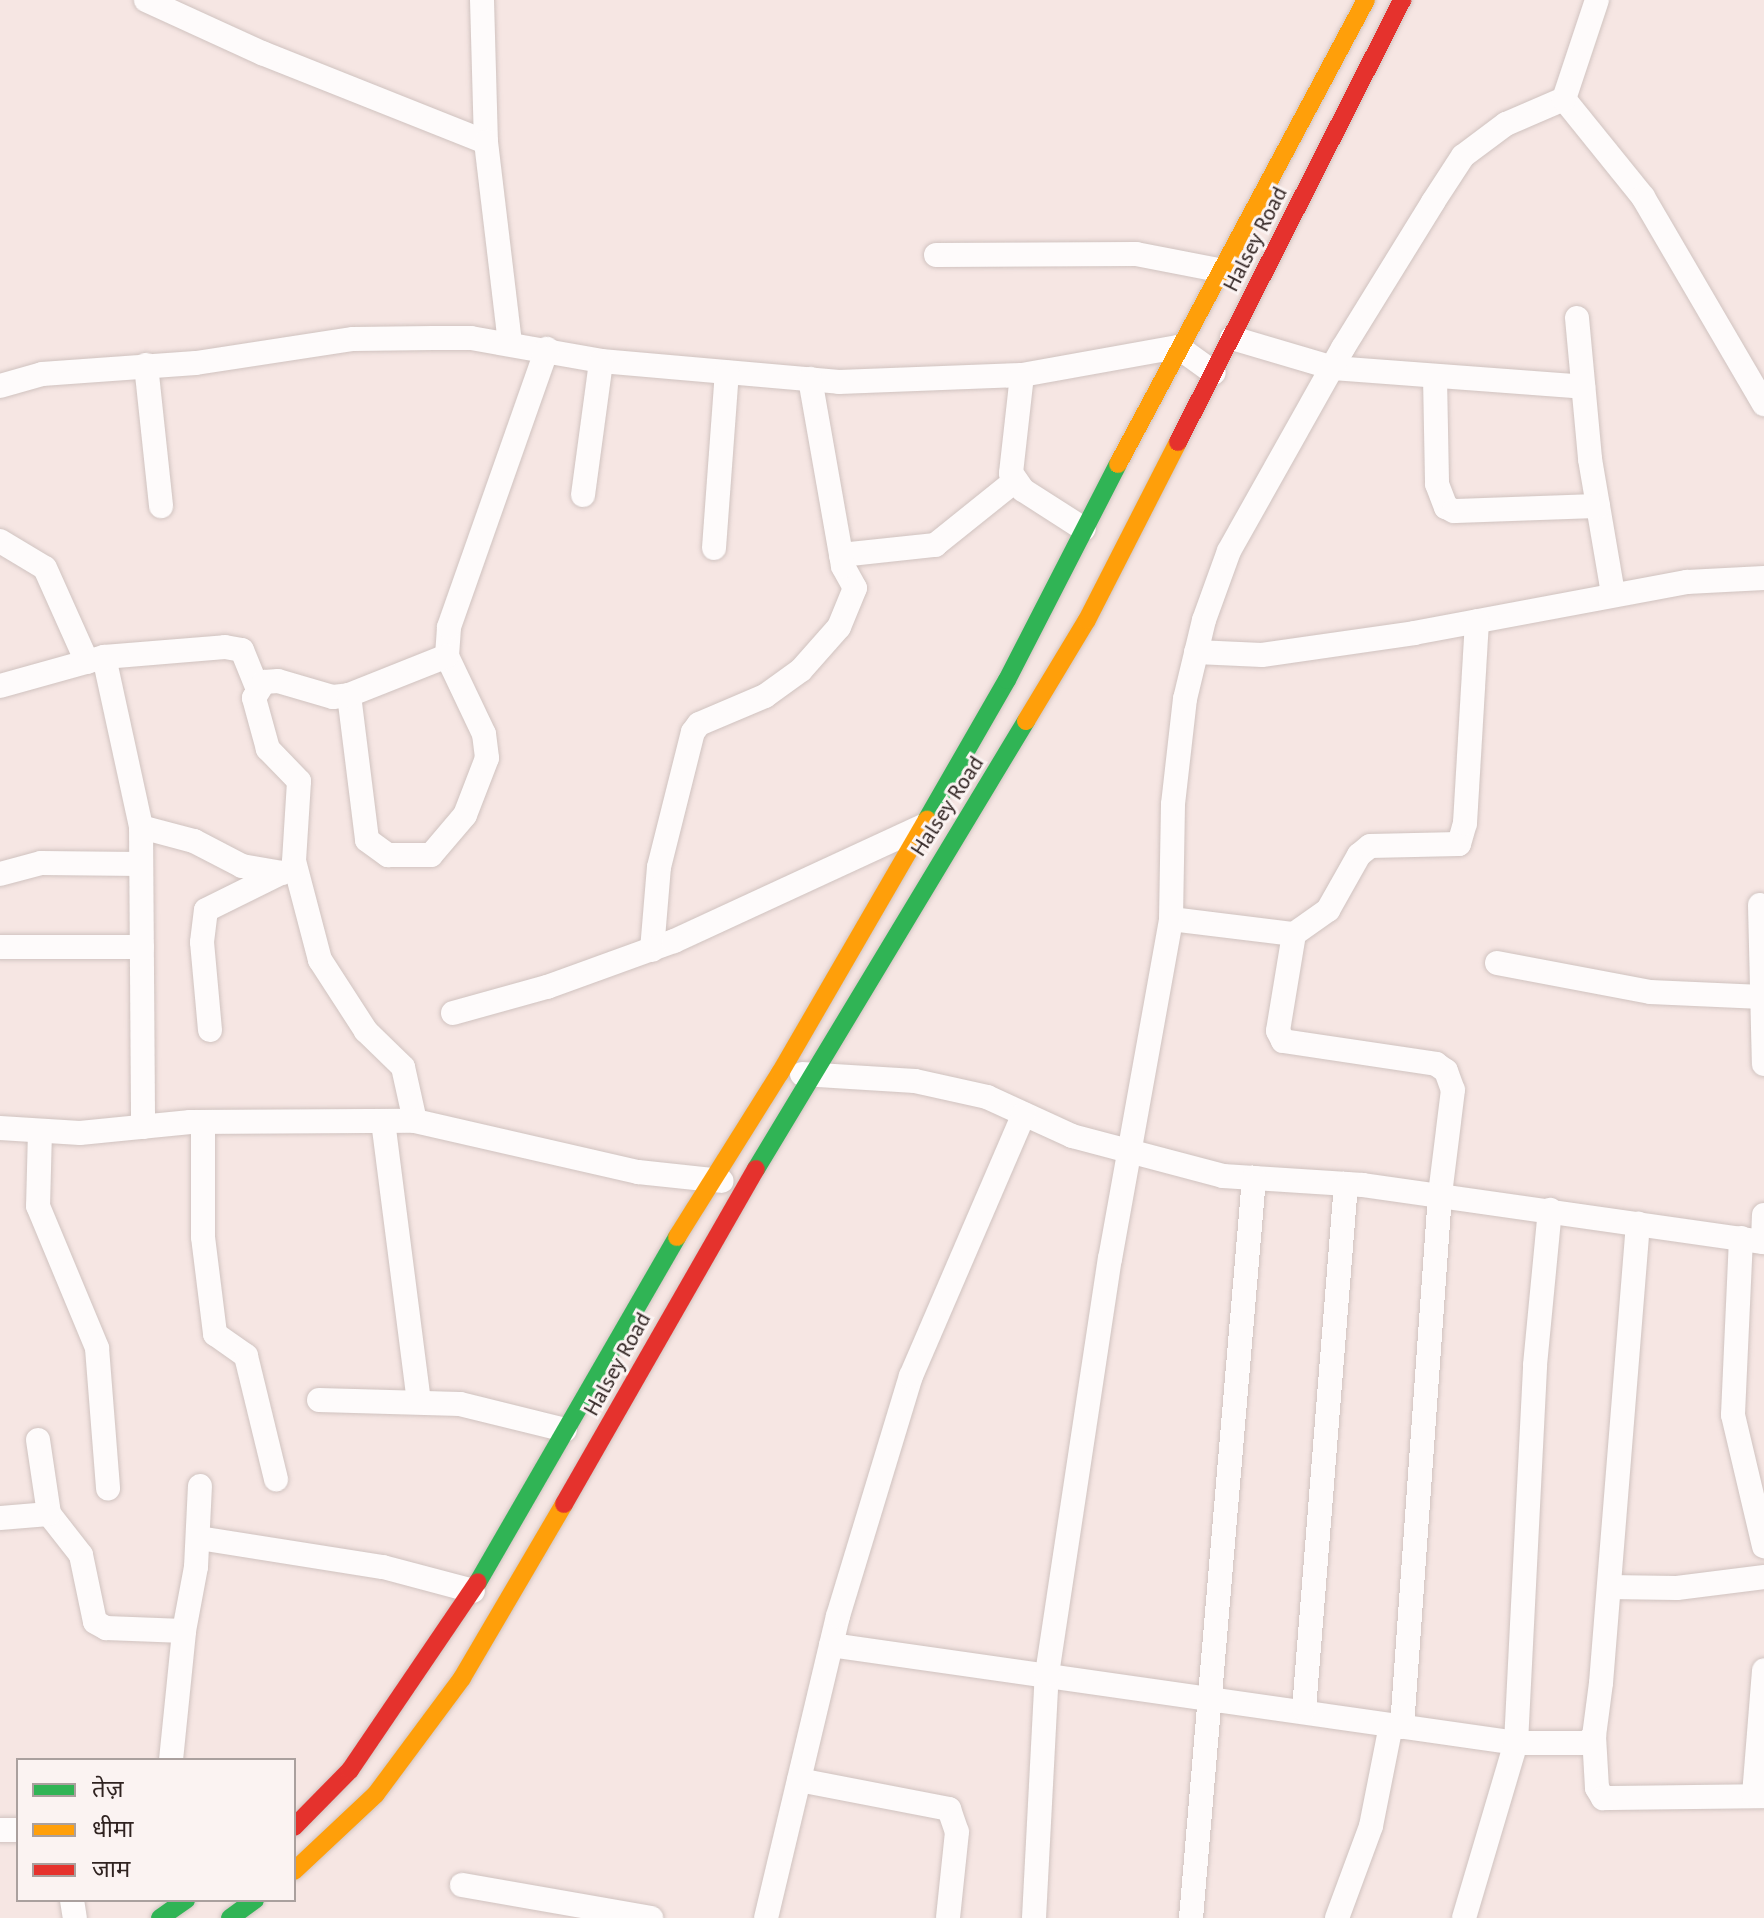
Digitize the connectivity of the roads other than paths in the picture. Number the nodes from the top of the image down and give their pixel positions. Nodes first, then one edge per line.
1 (146, 0) edge
2 (482, 0) edge
3 (1366, 0) edge
4 (1402, 0) edge
5 (1597, 0) edge
6 (1564, 99) junction
7 (486, 142) junction
8 (1282, 149) junction
9 (1317, 168) junction
10 (936, 255) dead end
11 (1218, 270) junction
12 (1577, 318) dead end
13 (1232, 338) junction
14 (510, 344) junction
15 (1178, 347) junction
16 (547, 349) junction
17 (601, 361) junction
18 (146, 365) junction
19 (1333, 368) junction
20 (727, 372) junction
21 (1214, 373) junction
22 (1022, 375) junction
23 (1435, 377) junction
24 (810, 379) junction
25 (2, 381) edge
26 (1583, 387) junction
27 (1764, 404) edge
28 (1015, 481) junction
29 (583, 495) dead end
30 (161, 506) dead end
31 (1598, 506) junction
32 (1084, 529) junction
33 (0, 541) edge
34 (714, 548) dead end
35 (841, 555) junction
36 (1092, 564) junction
37 (1764, 578) edge
38 (1613, 594) junction
39 (1477, 621) junction
40 (1196, 652) junction
41 (447, 656) junction
42 (96, 659) junction
43 (0, 686) edge
44 (257, 687) junction
45 (349, 695) junction
46 (923, 826) junction
47 (141, 827) junction
48 (141, 864) junction
49 (288, 873) junction
50 (0, 874) edge
51 (1760, 905) dead end
52 (1171, 919) junction
53 (1294, 934) junction
54 (0, 947) edge
55 (142, 947) junction
56 (652, 950) junction
57 (1497, 963) dead end
58 (1762, 997) junction
59 (453, 1013) dead end
60 (210, 1030) dead end
61 (1764, 1064) edge
62 (780, 1073) junction
63 (818, 1075) junction
64 (1024, 1114) junction
65 (383, 1121) junction
66 (415, 1121) junction
67 (203, 1122) junction
68 (143, 1127) junction
69 (0, 1128) edge
70 (40, 1131) junction
71 (1129, 1151) junction
72 (712, 1177) junction
73 (1254, 1178) junction
74 (1346, 1184) junction
75 (744, 1191) junction
76 (1440, 1195) junction
77 (1550, 1210) junction
78 (1764, 1215) edge
79 (1638, 1223) junction
80 (1756, 1240) edge
81 (609, 1354) junction
82 (640, 1372) junction
83 (319, 1400) dead end
84 (419, 1401) junction
85 (565, 1430) junction
86 (38, 1440) dead end
87 (276, 1479) dead end
88 (200, 1486) dead end
89 (108, 1489) dead end
90 (49, 1514) junction
91 (0, 1518) edge
92 (199, 1538) junction
93 (1764, 1546) edge
94 (489, 1563) junction
95 (1764, 1577) edge
96 (519, 1583) junction
97 (1609, 1587) junction
98 (473, 1591) junction
99 (184, 1631) junction
100 (831, 1645) junction
101 (1764, 1670) edge
102 (1047, 1674) junction
103 (1211, 1698) junction
104 (1304, 1709) junction
105 (1396, 1726) junction
106 (1594, 1736) junction
107 (1516, 1743) junction
108 (171, 1758) edge
109 (350, 1770) junction
110 (799, 1780) junction
111 (376, 1794) junction
112 (1759, 1796) edge
113 (296, 1825) edge
114 (296, 1869) edge
115 (462, 1885) dead end
116 (183, 1902) edge
117 (252, 1902) edge
118 (160, 1918) edge
119 (230, 1918) edge
120 (651, 1918) edge
121 (766, 1918) edge
122 (948, 1918) edge
123 (1034, 1918) edge
124 (1191, 1918) edge
125 (1337, 1918) edge
126 (1464, 1918) edge

1 - 7 street
2 - 7 street
3 - 8 street
4 - 9 street, Halsey Road
5 - 6 street
6 - 19 street
6 - 27 street
7 - 14 street
8 - 9 street
8 - 11 street
9 - 13 street, Halsey Road
10 - 11 street
11 - 15 street
12 - 26 street
13 - 19 street
13 - 21 street, Halsey Road
14 - 16 street
14 - 18 street
15 - 21 street
15 - 22 street
15 - 32 street
16 - 17 street
16 - 41 street
17 - 20 street
17 - 29 street
18 - 25 street
18 - 30 street
19 - 23 street
19 - 40 street
20 - 24 street
20 - 34 street
21 - 36 street, Halsey Road
22 - 24 street
22 - 28 street
23 - 26 street
23 - 31 street
24 - 35 street
26 - 31 street
28 - 32 street
28 - 35 street
31 - 38 street
32 - 36 street
33 - 42 street
35 - 56 street
36 - 46 street
36 - 63 street, Halsey Road
37 - 38 street
38 - 39 street
39 - 40 street
39 - 53 street
40 - 52 street
41 - 45 street
41 - 45 street
42 - 43 street
42 - 44 street
42 - 47 street
44 - 45 street
44 - 49 street
46 - 56 street
46 - 62 street
47 - 48 street
47 - 49 street
48 - 50 street
48 - 55 street
49 - 60 street
49 - 66 street
51 - 58 street
52 - 53 street
52 - 71 street
53 - 76 street
54 - 55 street
55 - 68 street
56 - 59 street
57 - 58 street
58 - 61 street
62 - 63 street
62 - 72 street
63 - 64 street
63 - 75 street, Halsey Road
64 - 71 street
64 - 100 street
65 - 66 street
65 - 67 street
65 - 84 street
66 - 72 street
67 - 68 street
67 - 87 street
68 - 70 street
69 - 70 street
70 - 89 street
71 - 73 street
71 - 102 street
72 - 75 street
72 - 81 street
73 - 74 street
73 - 103 street
74 - 76 street
74 - 104 street
75 - 82 street, Halsey Road
76 - 77 street
76 - 105 street
77 - 79 street
77 - 107 street
78 - 80 street
79 - 80 street
79 - 97 street
80 - 93 street
81 - 82 street
81 - 85 street
82 - 96 street, Halsey Road
83 - 84 street
84 - 85 street
85 - 94 street
86 - 90 street
88 - 92 street
90 - 91 street
90 - 99 street
92 - 98 street
92 - 99 street
94 - 96 street
94 - 98 street
95 - 97 street
96 - 111 street, Halsey Road
97 - 106 street
98 - 109 street
99 - 108 street
100 - 102 street
100 - 110 street
101 - 112 street
102 - 103 street
102 - 123 street
103 - 104 street
103 - 124 street
104 - 105 street
105 - 107 street
105 - 125 street
106 - 107 street
106 - 112 street
107 - 126 street
109 - 111 street
109 - 113 street
110 - 121 street
110 - 122 street
111 - 114 street, Halsey Road
115 - 120 street
116 - 118 street
117 - 119 street

